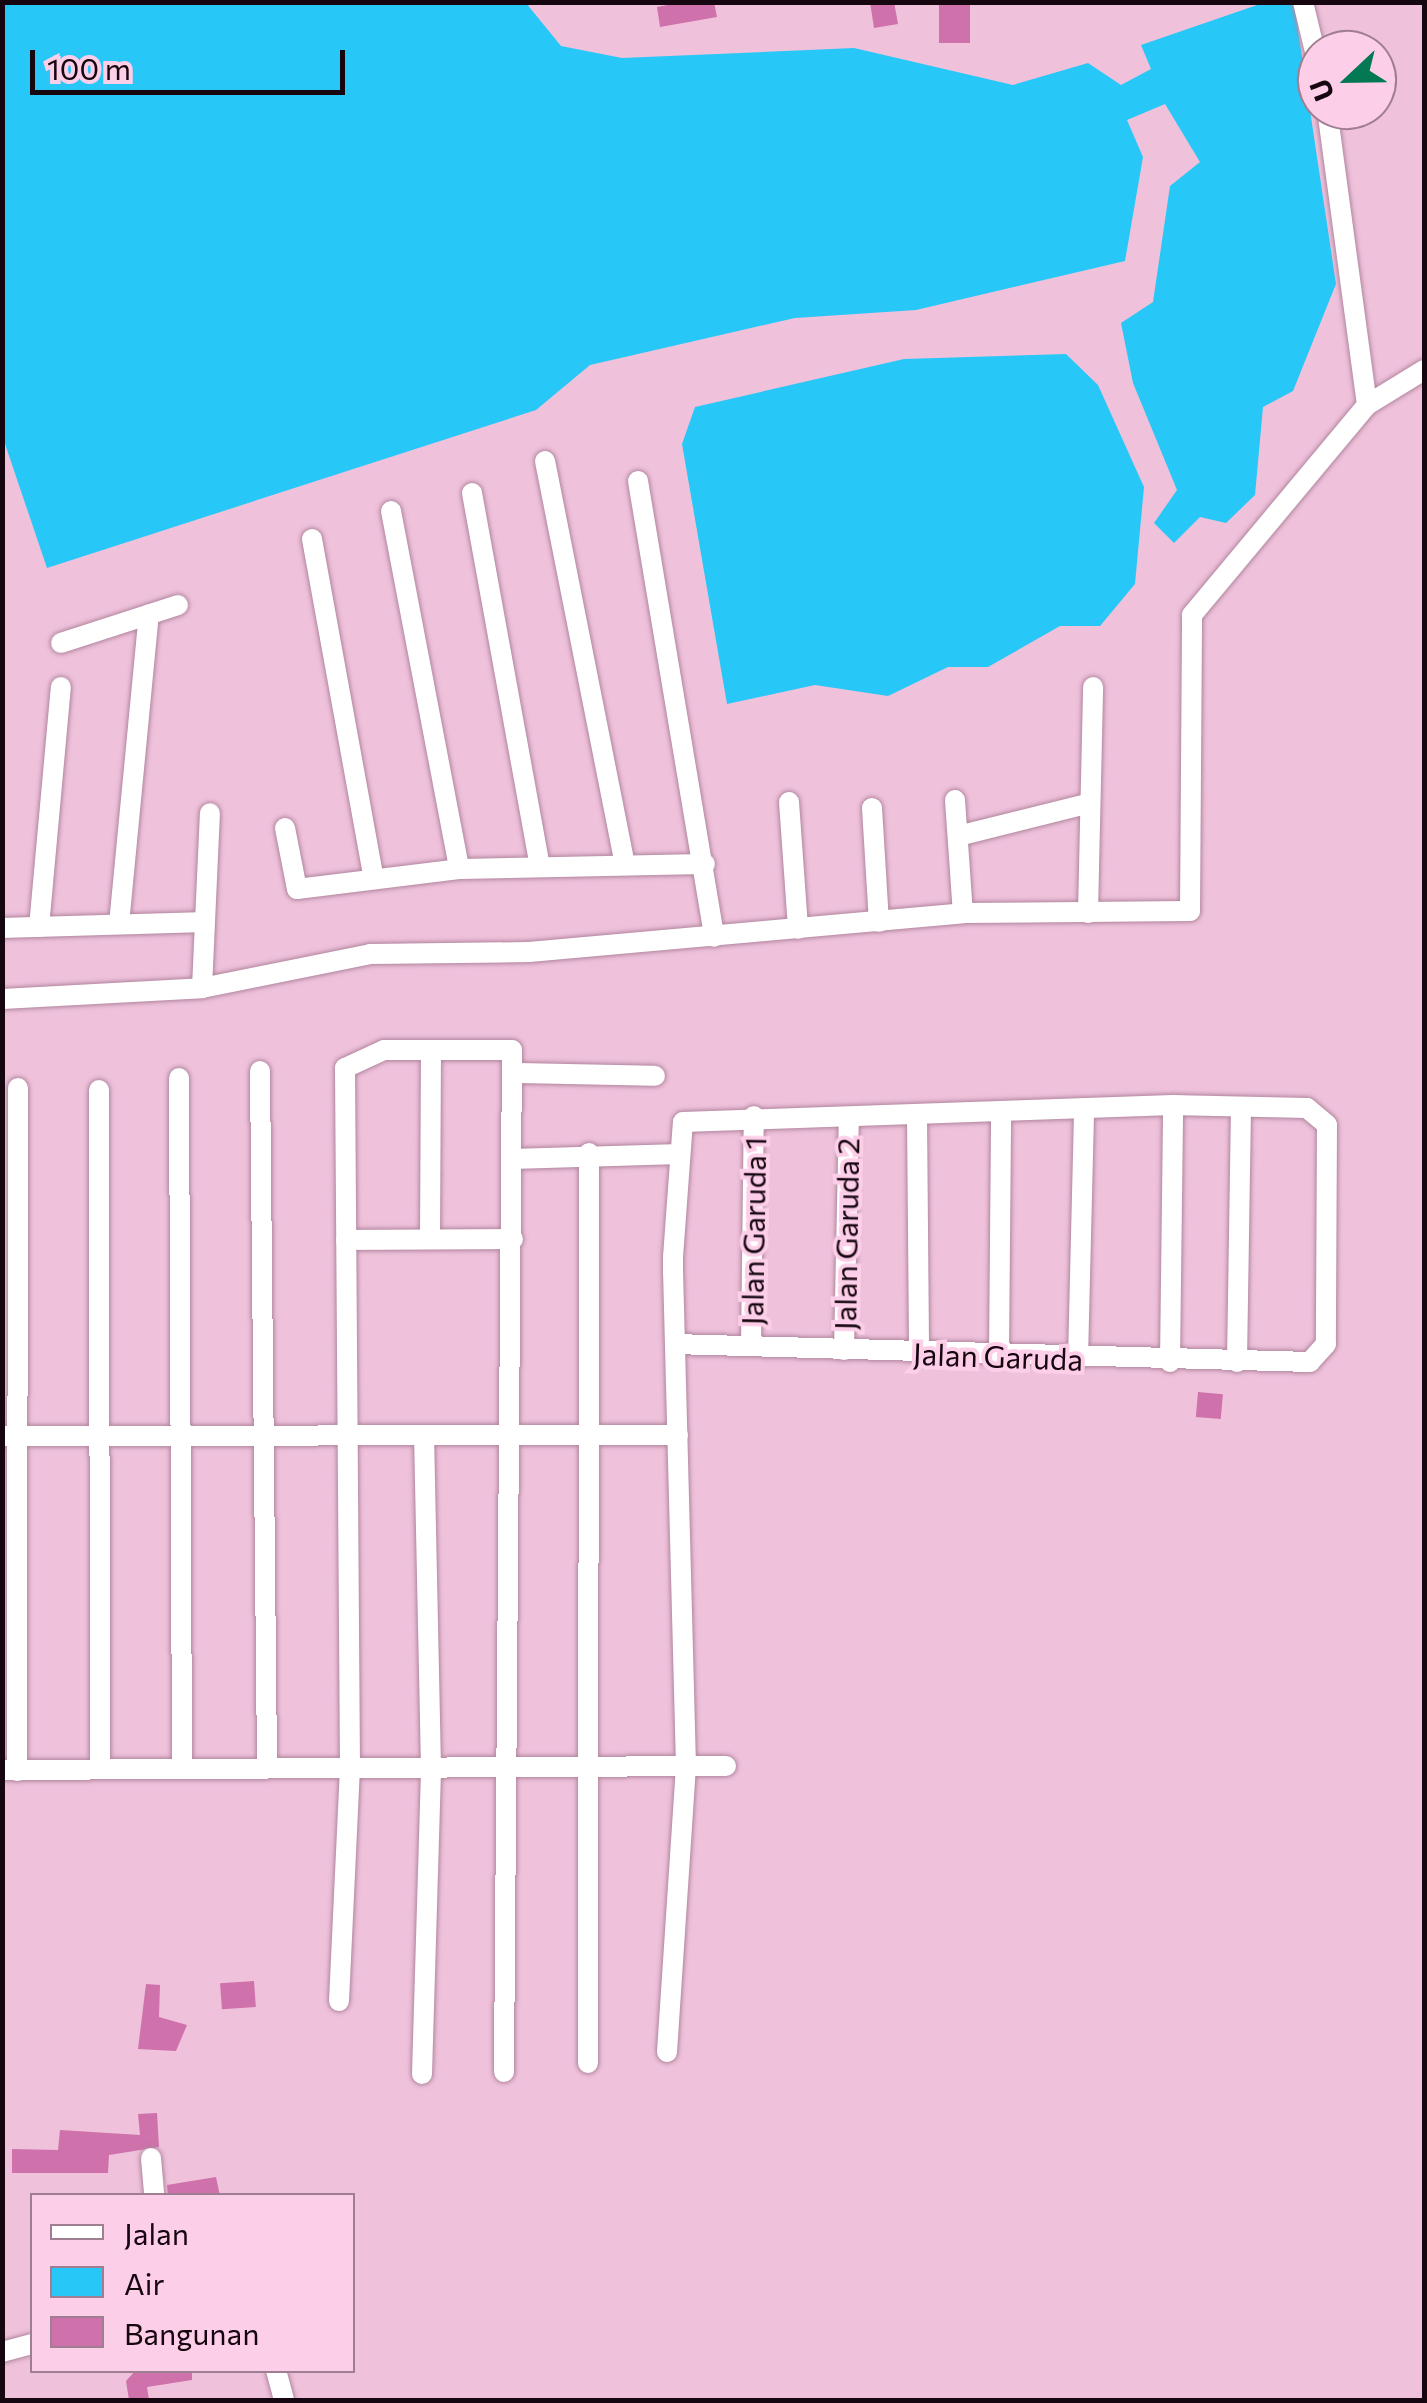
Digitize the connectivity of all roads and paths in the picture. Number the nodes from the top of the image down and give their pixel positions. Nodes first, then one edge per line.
1 (1303, 2) edge
2 (1310, 30) edge
3 (1330, 130) edge
4 (1424, 370) edge
5 (1367, 395) junction
6 (544, 462) dead end
7 (638, 481) dead end
8 (472, 492) dead end
9 (392, 511) dead end
10 (312, 539) dead end
11 (178, 606) dead end
12 (149, 614) junction
13 (61, 642) dead end
14 (61, 687) dead end
15 (1093, 687) dead end
16 (956, 800) dead end
17 (789, 802) dead end
18 (1090, 803) junction
19 (872, 808) dead end
20 (210, 813) dead end
21 (285, 828) dead end
22 (958, 836) junction
23 (705, 864) junction
24 (625, 865) junction
25 (540, 866) junction
26 (459, 869) junction
27 (373, 875) junction
28 (963, 913) junction
29 (1088, 913) junction
30 (205, 922) junction
31 (879, 922) junction
32 (119, 924) junction
33 (39, 927) junction
34 (2, 928) edge
35 (798, 929) junction
36 (714, 937) junction
37 (202, 988) junction
38 (2, 999) edge
39 (431, 1051) junction
40 (260, 1071) dead end
41 (516, 1073) junction
42 (655, 1076) dead end
43 (179, 1078) dead end
44 (18, 1088) dead end
45 (99, 1090) dead end
46 (1173, 1104) junction
47 (1241, 1106) junction
48 (1084, 1108) junction
49 (1001, 1112) junction
50 (918, 1115) junction
51 (754, 1116) junction
52 (849, 1118) junction
53 (589, 1152) junction
54 (679, 1154) junction
55 (513, 1159) junction
56 (430, 1239) junction
57 (513, 1239) junction
58 (346, 1240) junction
59 (675, 1344) junction
60 (751, 1346) junction
61 (844, 1350) junction
62 (918, 1353) junction
63 (999, 1355) junction
64 (1078, 1358) junction
65 (1170, 1362) junction
66 (1237, 1362) junction
67 (590, 1435) junction
68 (678, 1435) junction
69 (9, 1436) edge
70 (96, 1436) junction
71 (179, 1436) junction
72 (259, 1436) junction
73 (342, 1436) junction
74 (424, 1436) junction
75 (508, 1436) junction
76 (593, 1760) junction
77 (182, 1763) junction
78 (100, 1766) junction
79 (267, 1766) junction
80 (510, 1766) junction
81 (686, 1766) junction
82 (726, 1766) dead end
83 (350, 1768) junction
84 (431, 1768) junction
85 (10, 1770) edge
86 (340, 2001) dead end
87 (667, 2052) dead end
88 (588, 2063) dead end
89 (504, 2072) dead end
90 (422, 2074) dead end
91 (151, 2158) dead end
92 (154, 2193) edge
93 (30, 2345) edge
94 (2, 2352) edge
95 (277, 2373) edge
96 (284, 2400) edge

1 - 2 street
3 - 5 street
4 - 5 street
5 - 29 street
6 - 24 street
7 - 23 street
8 - 25 street
9 - 26 street
10 - 27 street
11 - 12 street
12 - 13 street
12 - 32 street
14 - 33 street
15 - 18 street
16 - 22 street
17 - 35 street
18 - 22 street
18 - 29 street
19 - 31 street
20 - 30 street
21 - 27 street
22 - 28 street
23 - 24 street
23 - 36 street
24 - 25 street
25 - 26 street
26 - 27 street
28 - 29 street
28 - 31 street
30 - 32 street
30 - 37 street
31 - 35 street
32 - 33 street
33 - 34 street
35 - 36 street
36 - 37 street
37 - 38 street
39 - 41 street
39 - 56 street
39 - 58 street
40 - 72 street
41 - 42 street
41 - 55 street
43 - 71 street
44 - 69 street
45 - 70 street
46 - 47 street
46 - 48 street
46 - 65 street
47 - 66 street
47 - 66 street, Jalan Garuda
48 - 49 street
48 - 64 street
49 - 50 street
49 - 63 street
50 - 52 street
50 - 62 street
51 - 52 street
51 - 54 street
51 - 60 street, Jalan Garuda 1
52 - 61 street, Jalan Garuda 2
53 - 54 street
53 - 55 street
53 - 67 street
54 - 59 street
55 - 57 street
56 - 57 street
56 - 58 street
57 - 75 street
58 - 73 street
59 - 60 street, Jalan Garuda
59 - 68 street
60 - 61 street, Jalan Garuda
61 - 62 street, Jalan Garuda
62 - 63 street, Jalan Garuda
63 - 64 street, Jalan Garuda
64 - 65 street, Jalan Garuda
65 - 66 street, Jalan Garuda
67 - 68 street
67 - 75 street
67 - 76 street
68 - 81 street
69 - 70 street
69 - 85 street
70 - 71 street
70 - 78 street
71 - 72 street
71 - 77 street
72 - 73 street
72 - 79 street
73 - 74 street
73 - 83 street
74 - 75 street
74 - 84 street
75 - 80 street
76 - 80 street
76 - 81 street
76 - 88 street
77 - 78 street
77 - 79 street
78 - 85 street
79 - 83 street
80 - 84 street
80 - 89 street
81 - 82 street
81 - 87 street
83 - 84 street
83 - 86 street
84 - 90 street
91 - 92 street
93 - 94 street
95 - 96 street

